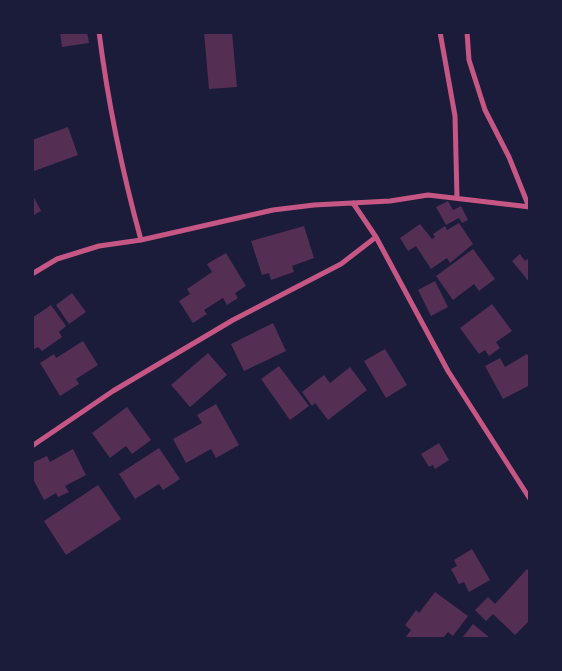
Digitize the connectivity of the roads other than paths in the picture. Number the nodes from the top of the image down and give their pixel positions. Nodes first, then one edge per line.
1 (99, 32) edge
2 (440, 32) edge
3 (467, 32) edge
4 (457, 198) junction
5 (353, 203) junction
6 (529, 207) edge
7 (376, 237) junction
8 (141, 240) junction
9 (32, 274) edge
10 (32, 446) edge
11 (530, 499) edge

1 - 8 street
2 - 4 street
3 - 6 street
4 - 5 street
4 - 6 street
5 - 7 street
5 - 8 street
7 - 10 street
7 - 11 street
8 - 9 street

